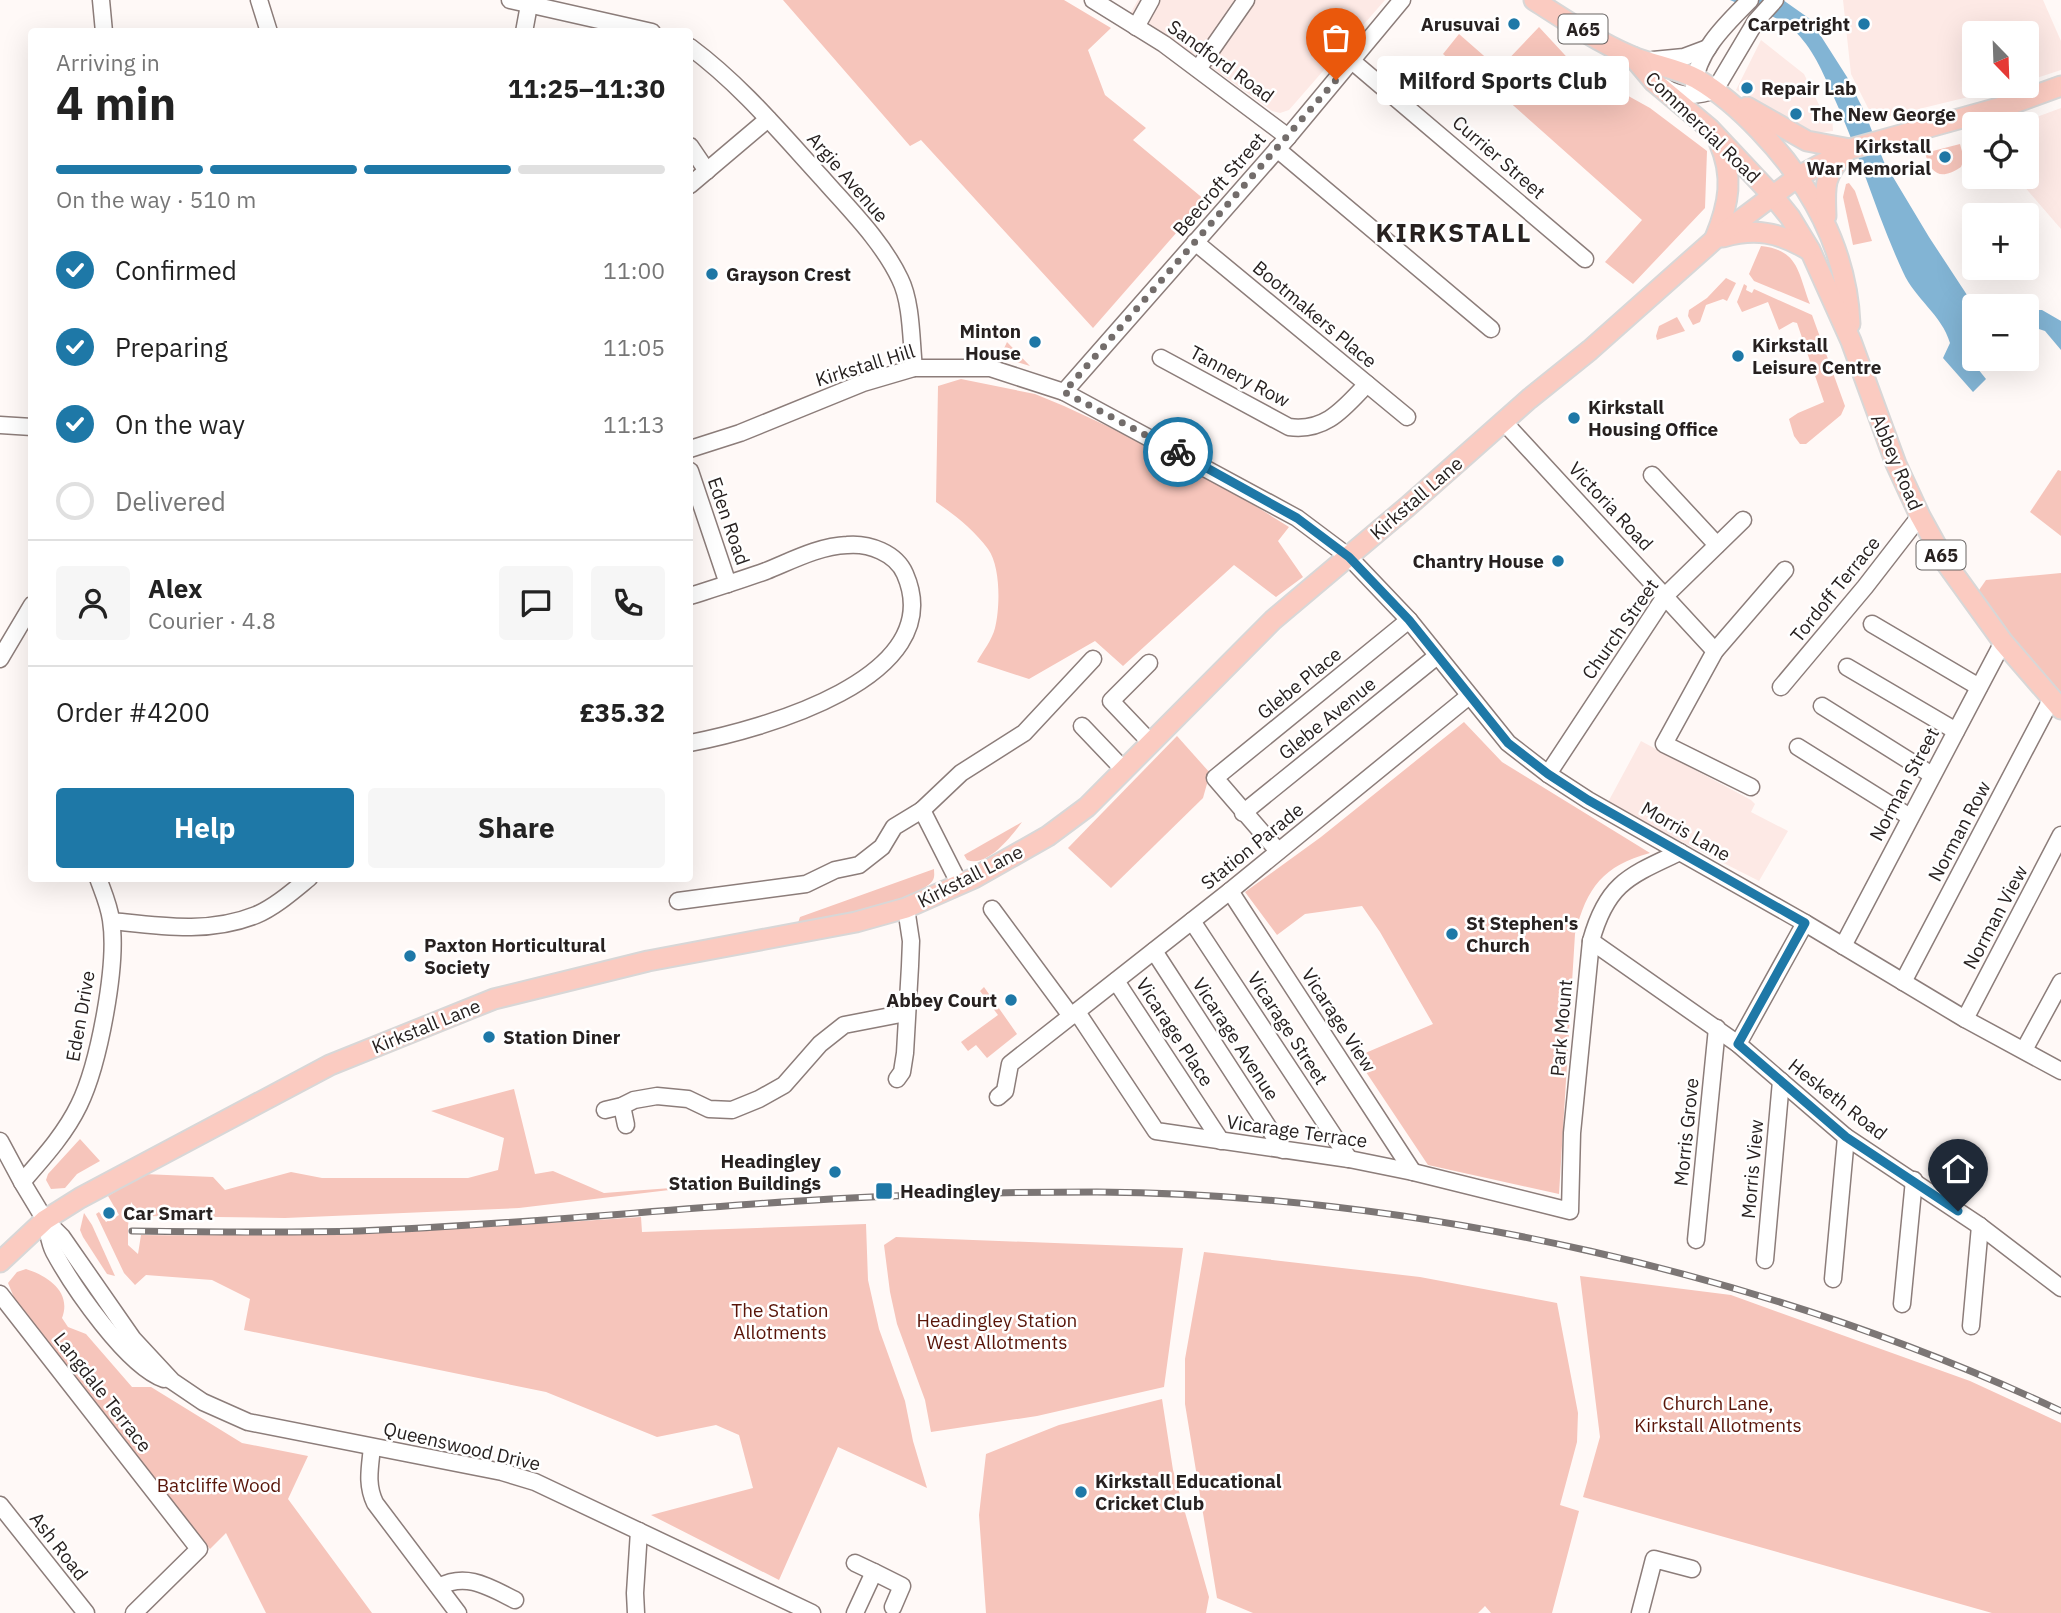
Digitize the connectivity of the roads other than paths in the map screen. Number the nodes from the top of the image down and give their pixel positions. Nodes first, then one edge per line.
1 (101, 0) edge
2 (259, 0) edge
3 (510, 0) edge
4 (1093, 0) edge
5 (1151, 0) edge
6 (1246, 0) edge
7 (1402, 0) edge
8 (1534, 0) edge
9 (1775, 0) edge
10 (529, 5) junction
11 (1746, 5) edge
12 (1136, 27) junction
13 (104, 28) edge
14 (268, 28) edge
15 (525, 28) edge
16 (634, 28) edge
17 (1709, 48) junction
18 (693, 49) edge
19 (1640, 59) junction
20 (1352, 61) junction
21 (1198, 69) junction
22 (1654, 82) junction
23 (1695, 86) junction
24 (2061, 86) edge
25 (1721, 91) junction
26 (768, 119) junction
27 (1713, 133) junction
28 (1282, 143) junction
29 (1850, 149) junction
30 (693, 150) edge
31 (707, 171) junction
32 (1796, 172) junction
33 (693, 183) edge
34 (1773, 196) junction
35 (1826, 226) junction
36 (1715, 239) junction
37 (1195, 242) junction
38 (1810, 250) junction
39 (1586, 259) dead end
40 (1491, 329) dead end
41 (1851, 341) junction
42 (1161, 358) dead end
43 (914, 368) junction
44 (1367, 384) junction
45 (1064, 392) junction
46 (1407, 417) dead end
47 (1503, 421) junction
48 (0, 425) edge
49 (28, 427) edge
50 (693, 448) edge
51 (1652, 475) dead end
52 (693, 480) edge
53 (1920, 516) junction
54 (1743, 520) dead end
55 (1717, 545) junction
56 (1349, 557) junction
57 (1785, 570) dead end
58 (728, 584) junction
59 (693, 595) edge
60 (1666, 595) junction
61 (28, 612) edge
62 (1409, 620) junction
63 (1872, 624) dead end
64 (2003, 642) junction
65 (1715, 651) junction
66 (1437, 656) junction
67 (0, 659) edge
68 (1093, 659) dead end
69 (1149, 663) dead end
70 (1847, 667) dead end
71 (1781, 687) dead end
72 (1979, 687) junction
73 (1469, 696) junction
74 (2056, 705) edge
75 (1822, 706) dead end
76 (1082, 726) dead end
77 (1956, 731) junction
78 (693, 742) edge
79 (1151, 743) junction
80 (1798, 747) dead end
81 (1124, 770) junction
82 (1548, 774) junction
83 (1932, 775) junction
84 (1751, 787) dead end
85 (922, 810) junction
86 (1244, 813) junction
87 (1910, 817) junction
88 (2061, 835) edge
89 (1278, 851) junction
90 (1680, 852) junction
91 (99, 882) edge
92 (303, 882) edge
93 (960, 885) junction
94 (1230, 891) junction
95 (678, 901) dead end
96 (906, 908) junction
97 (992, 909) dead end
98 (112, 921) junction
99 (1192, 921) junction
100 (1805, 923) junction
101 (1591, 941) junction
102 (1843, 946) junction
103 (1154, 951) junction
104 (1116, 981) junction
105 (1903, 982) junction
106 (2061, 982) edge
107 (906, 1013) junction
108 (1069, 1018) junction
109 (1965, 1019) junction
110 (1717, 1028) junction
111 (1738, 1044) junction
112 (2024, 1050) junction
113 (2061, 1071) edge
114 (897, 1079) dead end
115 (1781, 1082) junction
116 (998, 1097) dead end
117 (622, 1106) junction
118 (605, 1110) dead end
119 (626, 1125) dead end
120 (1846, 1137) junction
121 (0, 1141) edge
122 (1221, 1141) junction
123 (1283, 1150) junction
124 (1349, 1159) junction
125 (1413, 1172) junction
126 (1914, 1181) junction
127 (22, 1182) junction
128 (1570, 1211) joint
129 (45, 1220) junction
130 (1980, 1226) junction
131 (1696, 1240) dead end
132 (1765, 1260) dead end
133 (0, 1262) edge
134 (1833, 1279) dead end
135 (2061, 1288) edge
136 (0, 1294) edge
137 (1902, 1304) dead end
138 (1971, 1326) dead end
139 (372, 1447) junction
140 (0, 1505) edge
141 (639, 1531) junction
142 (855, 1563) dead end
143 (1692, 1569) dead end
144 (874, 1572) junction
145 (439, 1587) junction
146 (515, 1600) dead end
147 (893, 1607) dead end
148 (86, 1613) edge
149 (134, 1613) edge
150 (458, 1613) edge
151 (636, 1613) edge
152 (811, 1613) edge
153 (855, 1613) edge
154 (1640, 1613) edge

1 - 13 street
2 - 14 street
3 - 10 street
4 - 12 street, Sandford Road
5 - 12 street
6 - 21 street
7 - 20 street, Beecroft Street
8 - 19 main road, Commercial Road / A65
9 - 25 street
10 - 15 street
10 - 16 street
11 - 17 street
12 - 21 street, Sandford Road
17 - 19 street
17 - 23 street
18 - 26 street, Argie Avenue
19 - 22 main road, Commercial Road / A65
19 - 23 main road, Commercial Road / A65
20 - 28 street, Beecroft Street
20 - 39 street, Currier Street
21 - 28 street, Sandford Road
22 - 23 street
22 - 27 main road, Commercial Road / A65
23 - 25 main road, Commercial Road / A65
23 - 27 street
24 - 29 main road
25 - 29 main road
25 - 32 main road, Commercial Road / A65
26 - 31 street
26 - 43 street, Argie Avenue
27 - 34 main road, Commercial Road / A65
27 - 36 main road
28 - 37 street, Beecroft Street
28 - 40 street, Sandford Road
29 - 32 main road, Kirkstall Lane
29 - 35 main road
30 - 31 street
31 - 33 street
32 - 34 main road, Kirkstall Lane
32 - 35 main road, Abbey Road / A65
34 - 36 main road, Kirkstall Lane
34 - 38 main road, Abbey Road / A65
35 - 41 main road, Abbey Road / A65
36 - 38 main road
36 - 47 main road, Kirkstall Lane
37 - 44 street, Bootmakers Place
37 - 45 street, Beecroft Street
38 - 41 main road, Abbey Road / A65
41 - 53 main road, Abbey Road / A65
42 - 44 street, Tannery Row
43 - 45 street, Kirkstall Hill
43 - 50 street, Kirkstall Hill
44 - 46 street, Bootmakers Place
45 - 56 street, Kirkstall Hill
47 - 56 main road, Kirkstall Lane
47 - 60 street, Victoria Road
48 - 49 street
51 - 55 street
52 - 58 street, Eden Road
53 - 64 main road, Abbey Road / A65
53 - 71 street, Tordoff Terrace
54 - 55 street, Church Street
55 - 60 street, Church Street
56 - 62 street, Morris Lane
56 - 79 main road, Kirkstall Lane
57 - 65 street
58 - 59 street
58 - 78 street
60 - 65 street, Victoria Road
60 - 82 street, Church Street
61 - 67 street
62 - 66 street, Morris Lane
62 - 86 street, Glebe Place
63 - 72 street
64 - 72 street, Norman Street
64 - 74 main road, Abbey Road / A65
65 - 84 street
66 - 73 street, Morris Lane
66 - 86 street, Glebe Avenue
68 - 85 street
69 - 79 street
70 - 77 street
72 - 77 street, Norman Street
73 - 82 street, Morris Lane
73 - 89 street, Station Parade
74 - 105 street, Norman Row
75 - 83 street
76 - 81 street
77 - 83 street, Norman Street
79 - 81 main road, Kirkstall Lane
80 - 87 street
81 - 93 main road, Kirkstall Lane
82 - 90 street, Morris Lane
83 - 87 street, Norman Street
85 - 93 street
85 - 95 street
86 - 89 street
87 - 102 street, Norman Street
88 - 109 street, Norman View
89 - 94 street, Station Parade
90 - 100 street, Morris Lane
90 - 101 street, Park Mount
91 - 98 street, Eden Drive
92 - 98 street
93 - 96 main road, Kirkstall Lane
94 - 99 street, Station Parade
94 - 125 street, Vicarage View
96 - 107 street
96 - 129 main road, Kirkstall Lane
97 - 108 street, Vicarage Terrace
98 - 127 street, Eden Drive
99 - 103 street, Station Parade
99 - 124 street, Vicarage Street
100 - 102 street, Morris Lane
100 - 111 street
101 - 110 street, Hesketh Road
101 - 128 street, Park Mount
102 - 105 street, Morris Lane
103 - 104 street, Station Parade
103 - 123 street, Vicarage Avenue
104 - 108 street, Station Parade
104 - 122 street, Vicarage Place
105 - 109 street, Morris Lane
106 - 112 street
107 - 114 street
107 - 117 street
108 - 116 street, Station Parade
108 - 122 street, Vicarage Terrace
109 - 112 street, Morris Lane
110 - 111 street, Hesketh Road
110 - 131 street, Morris Grove
111 - 115 street, Hesketh Road
112 - 113 street, Morris Lane
115 - 120 street, Hesketh Road
115 - 132 street, Morris View
117 - 118 street
117 - 119 street
120 - 126 street, Hesketh Road
120 - 134 street
121 - 127 street, Queenswood Drive
122 - 123 street, Vicarage Terrace
123 - 124 street, Vicarage Terrace
124 - 125 street, Vicarage Terrace
125 - 128 street, Vicarage Terrace
126 - 130 street, Hesketh Road
126 - 137 street
127 - 129 street, Queenswood Drive
129 - 133 main road, Kirkstall Lane
129 - 139 street, Queenswood Drive
130 - 135 street, Hesketh Road
130 - 138 street
136 - 149 street, Langdale Terrace
139 - 141 street, Queenswood Drive
139 - 145 street
140 - 148 street, Ash Road
141 - 151 street
141 - 152 street, Queenswood Drive
142 - 144 street
143 - 154 street
144 - 147 street
144 - 153 street
145 - 146 street
145 - 150 street

